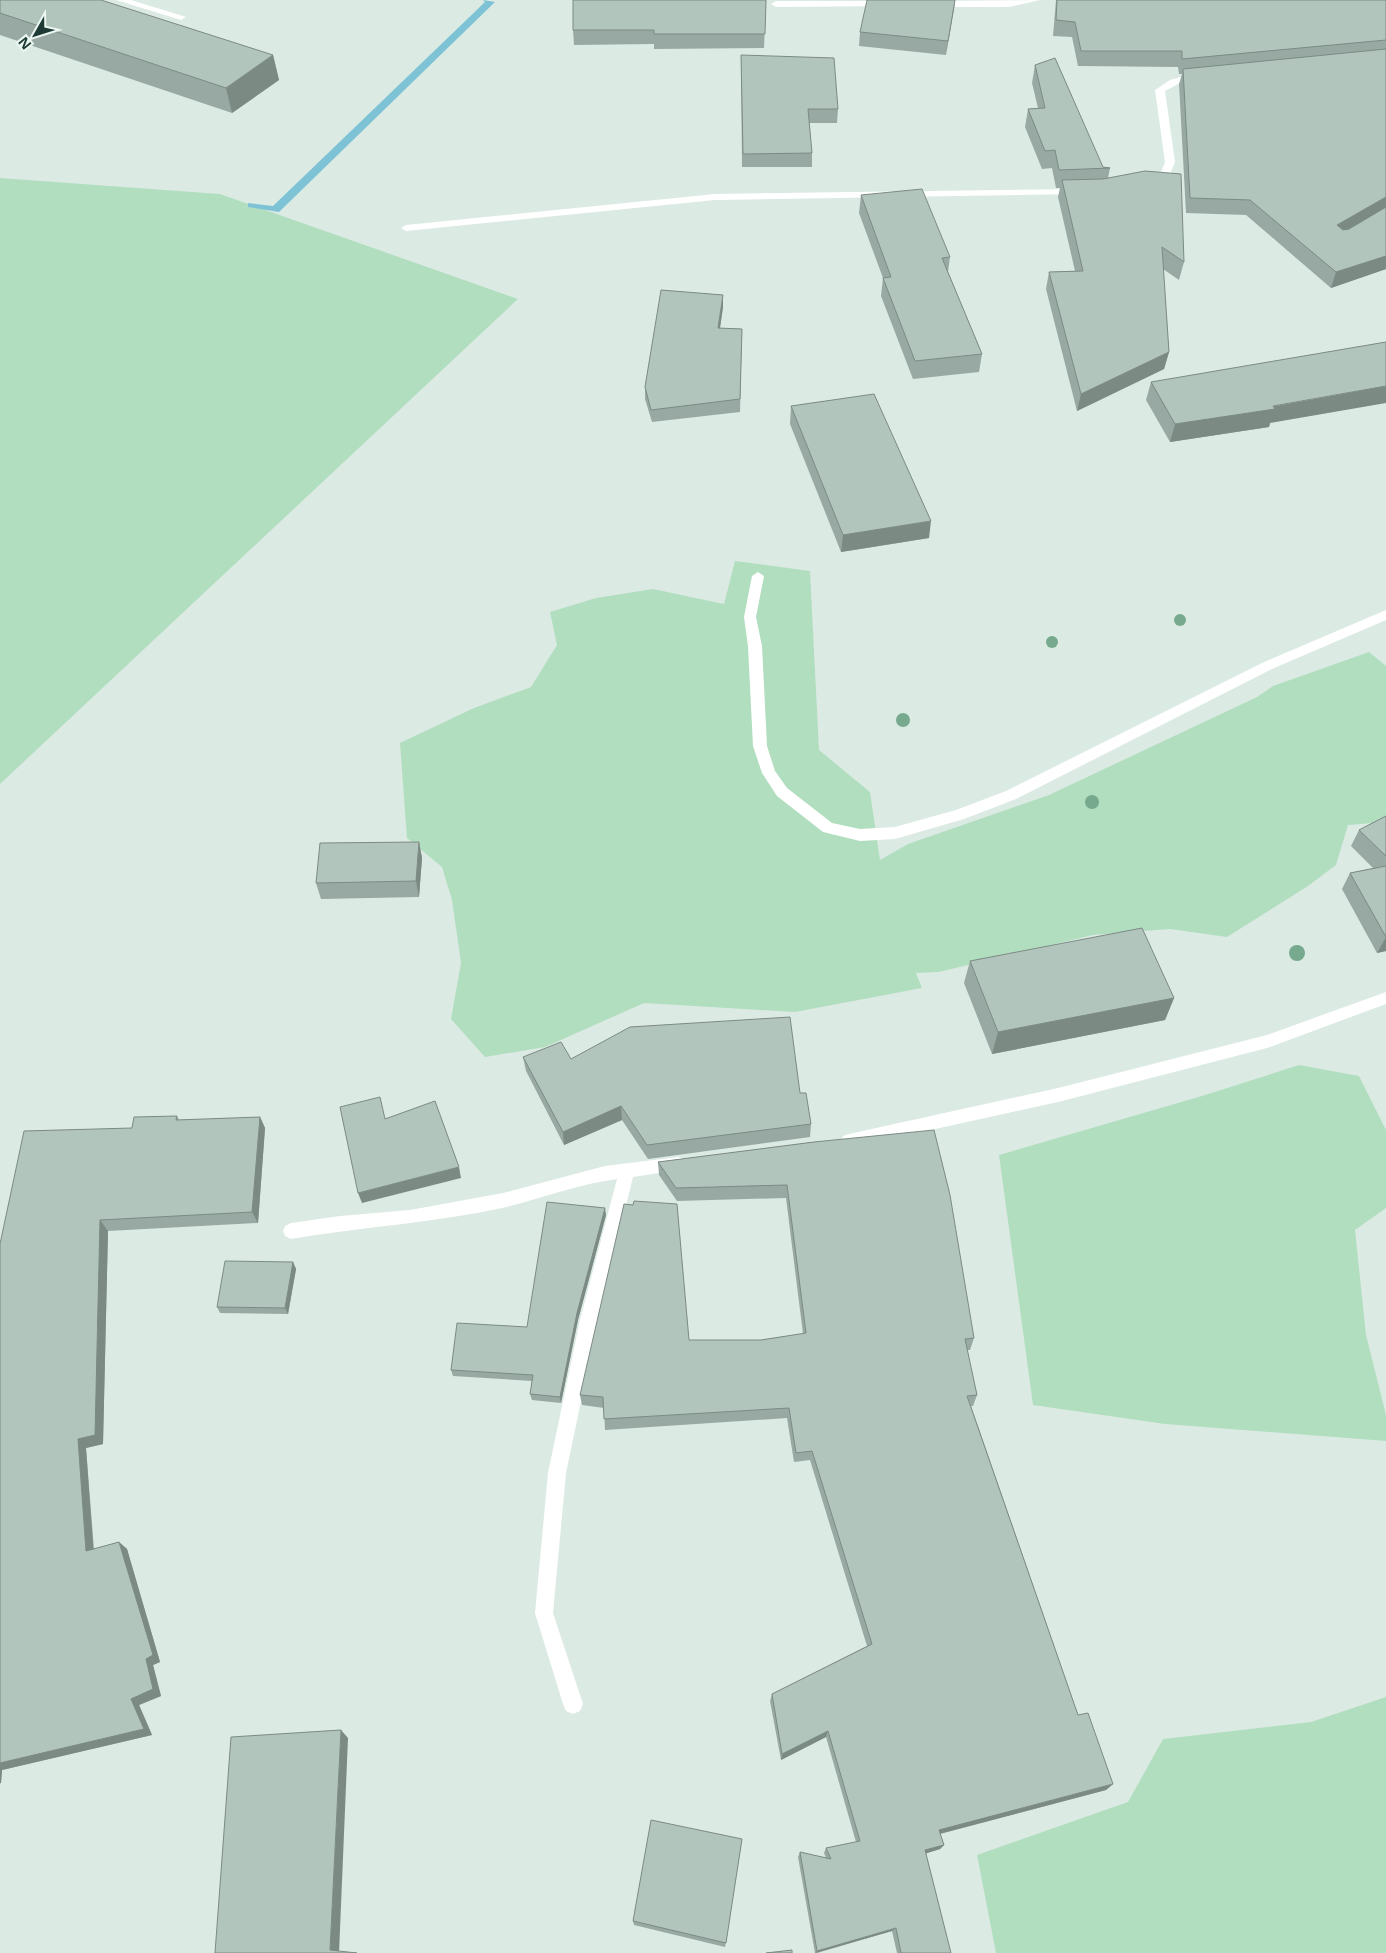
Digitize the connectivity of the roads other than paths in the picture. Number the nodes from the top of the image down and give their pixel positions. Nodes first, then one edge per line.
1 (121, 0) edge
2 (1035, 0) edge
3 (776, 4) dead end
4 (893, 4) edge
5 (922, 4) edge
6 (181, 17) dead end
7 (1214, 76) edge
8 (1136, 184) edge
9 (1089, 192) edge
10 (406, 228) dead end
11 (758, 576) dead end
12 (1386, 615) edge
13 (1386, 998) edge
14 (833, 1144) edge
15 (696, 1161) edge
16 (627, 1170) junction
17 (291, 1231) dead end
18 (573, 1704) dead end

1 - 6 street
2 - 5 street
3 - 4 street
7 - 8 street
9 - 10 street
11 - 12 street
13 - 14 street
15 - 16 street
16 - 17 street
16 - 18 street

